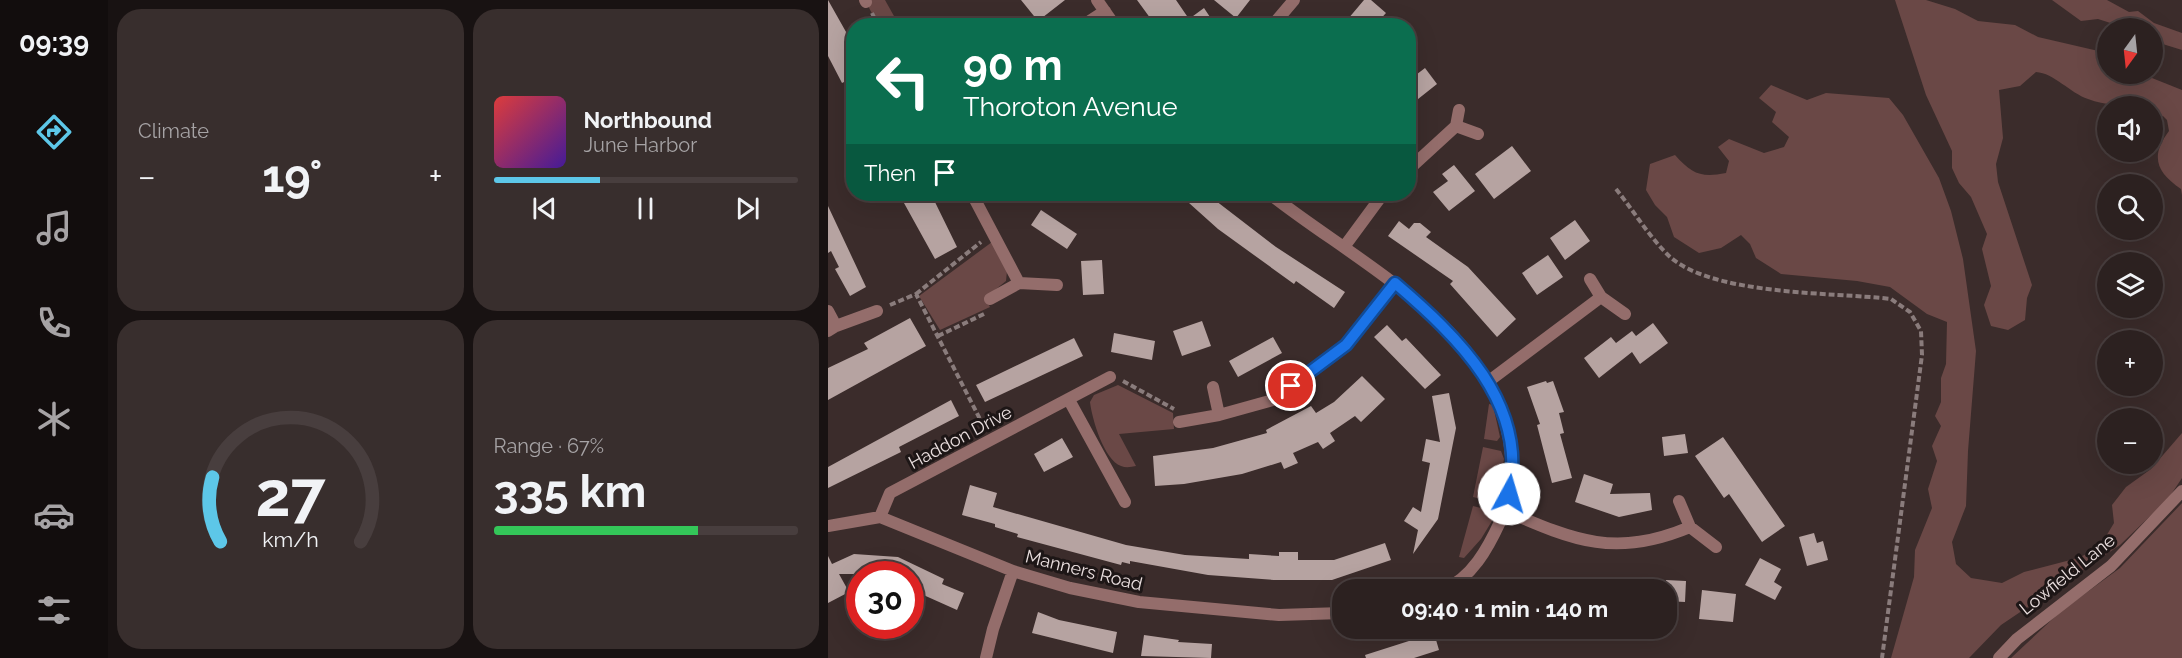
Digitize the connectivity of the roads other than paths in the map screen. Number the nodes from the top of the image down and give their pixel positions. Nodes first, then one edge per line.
1 (1097, 0) edge
2 (1294, 0) edge
3 (1105, 11) junction
4 (1095, 18) edge
5 (1110, 18) edge
6 (1279, 18) edge
7 (1459, 110) dead end
8 (1456, 126) junction
9 (1478, 135) dead end
10 (1416, 163) edge
11 (976, 201) edge
12 (1280, 201) edge
13 (1378, 201) edge
14 (1344, 247) junction
15 (1590, 279) dead end
16 (1395, 283) junction
17 (1019, 284) junction
18 (1057, 285) dead end
19 (1601, 297) junction
20 (990, 299) dead end
21 (828, 311) edge
22 (877, 311) road end
23 (1625, 314) dead end
24 (832, 328) edge
25 (1110, 377) road end
26 (1489, 381) junction
27 (1213, 387) dead end
28 (1069, 400) junction
29 (1219, 415) junction
30 (1179, 422) road end
31 (2182, 491) edge
32 (1679, 501) dead end
33 (1125, 502) dead end
34 (1506, 511) junction
35 (880, 517) junction
36 (828, 526) edge
37 (1690, 527) junction
38 (1716, 547) dead end
39 (1013, 571) junction
40 (1457, 579) edge
41 (1332, 613) edge
42 (986, 658) edge
43 (1999, 658) edge

1 - 3 street
2 - 6 street
3 - 4 street
3 - 5 street
7 - 8 street
8 - 9 street
8 - 10 street
11 - 17 street
12 - 14 street
13 - 14 street
14 - 16 street
15 - 19 street
16 - 26 street
16 - 29 street
17 - 18 street
17 - 20 street
19 - 23 street
19 - 26 street
21 - 24 street
22 - 24 street
25 - 28 street, Haddon Drive
26 - 34 street
27 - 29 street
28 - 33 street
28 - 35 street, Haddon Drive
29 - 30 street
31 - 43 street, Lowfield Lane
32 - 37 street
34 - 37 street
34 - 40 street
35 - 36 street
35 - 39 street, Manners Road
37 - 38 street
39 - 41 street, Manners Road
39 - 42 street

